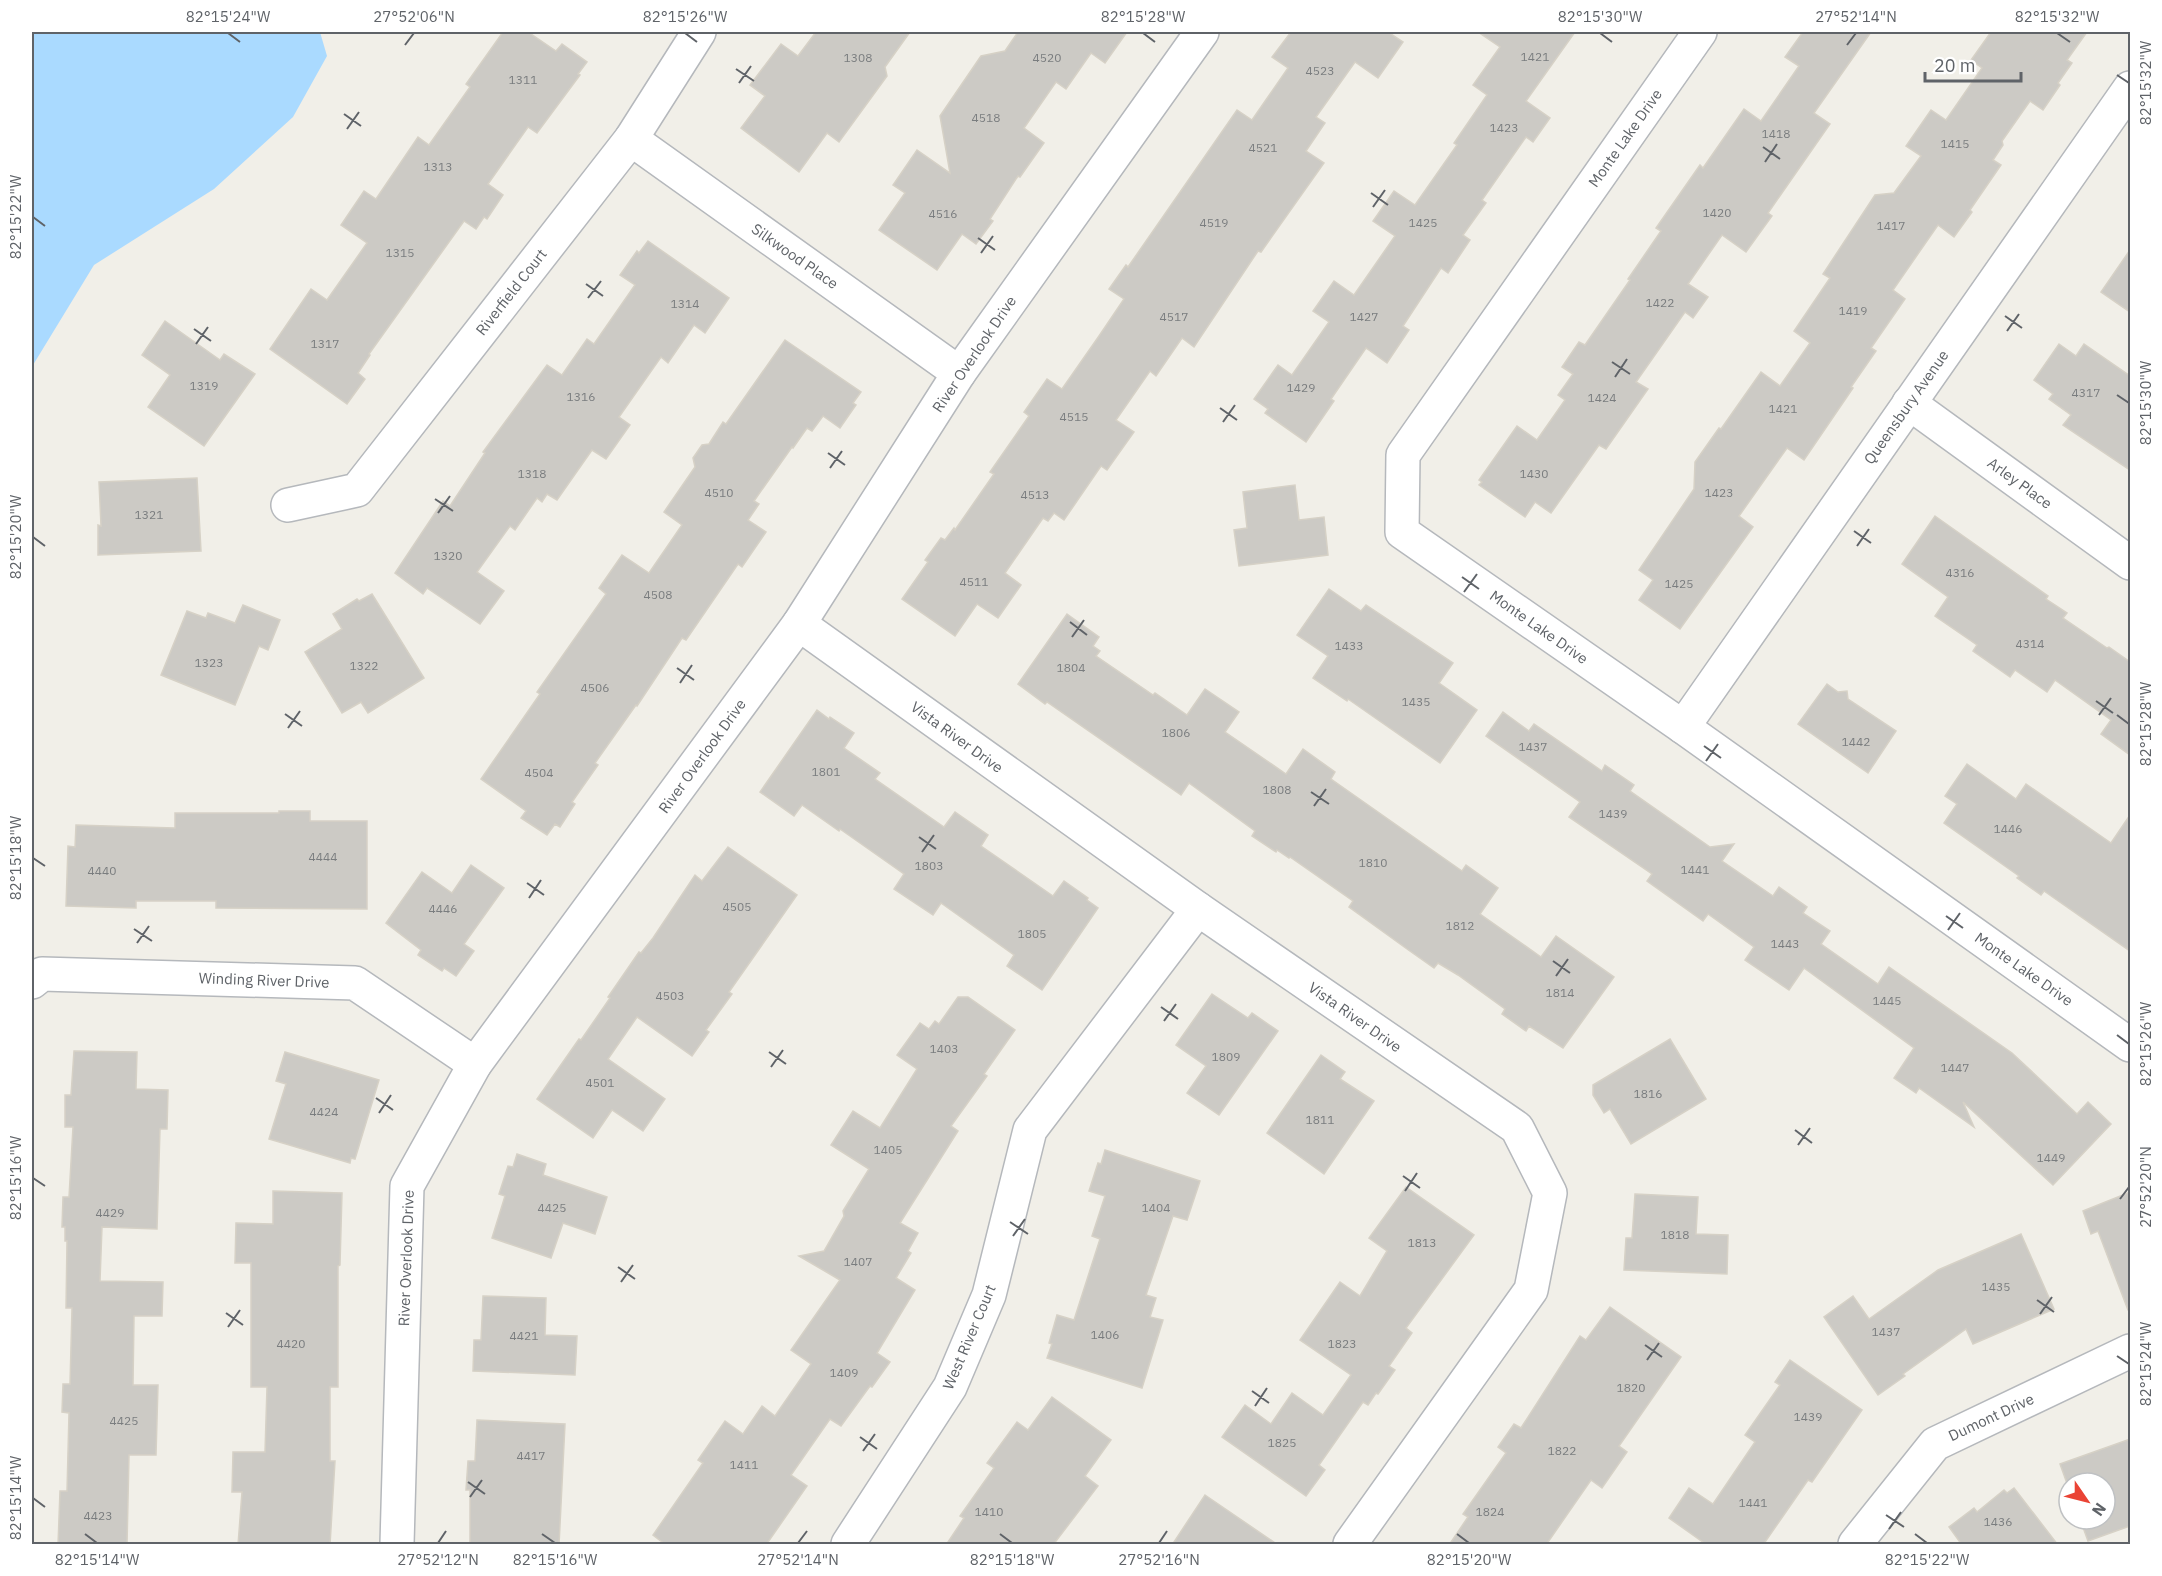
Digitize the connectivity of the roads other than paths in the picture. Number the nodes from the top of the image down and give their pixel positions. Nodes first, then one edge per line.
1 (699, 32) edge
2 (1202, 32) edge
3 (1700, 32) edge
4 (2130, 88) edge
5 (631, 139) junction
6 (959, 373) junction
7 (1909, 403) junction
8 (288, 505) dead end
9 (2130, 563) edge
10 (799, 624) junction
11 (1683, 727) junction
12 (1198, 909) junction
13 (32, 982) edge
14 (2130, 1045) edge
15 (475, 1065) junction
16 (2130, 1351) edge
17 (397, 1545) edge
18 (848, 1545) edge
19 (1350, 1545) edge
20 (1855, 1545) edge

1 - 5 street, Riverfield Court
2 - 6 street, River Overlook Drive
3 - 11 street, Monte Lake Drive
4 - 7 street, Queensbury Avenue
5 - 6 street, Silkwood Place
5 - 8 street, Riverfield Court
6 - 10 street, River Overlook Drive
7 - 9 street, Arley Place
7 - 11 street, Queensbury Avenue
10 - 12 street, Vista River Drive
10 - 15 street, River Overlook Drive
11 - 14 street, Monte Lake Drive
12 - 18 street, West River Court
12 - 19 street, Vista River Drive
13 - 15 street, Winding River Drive
15 - 17 street, River Overlook Drive
16 - 20 street, Dumont Drive

